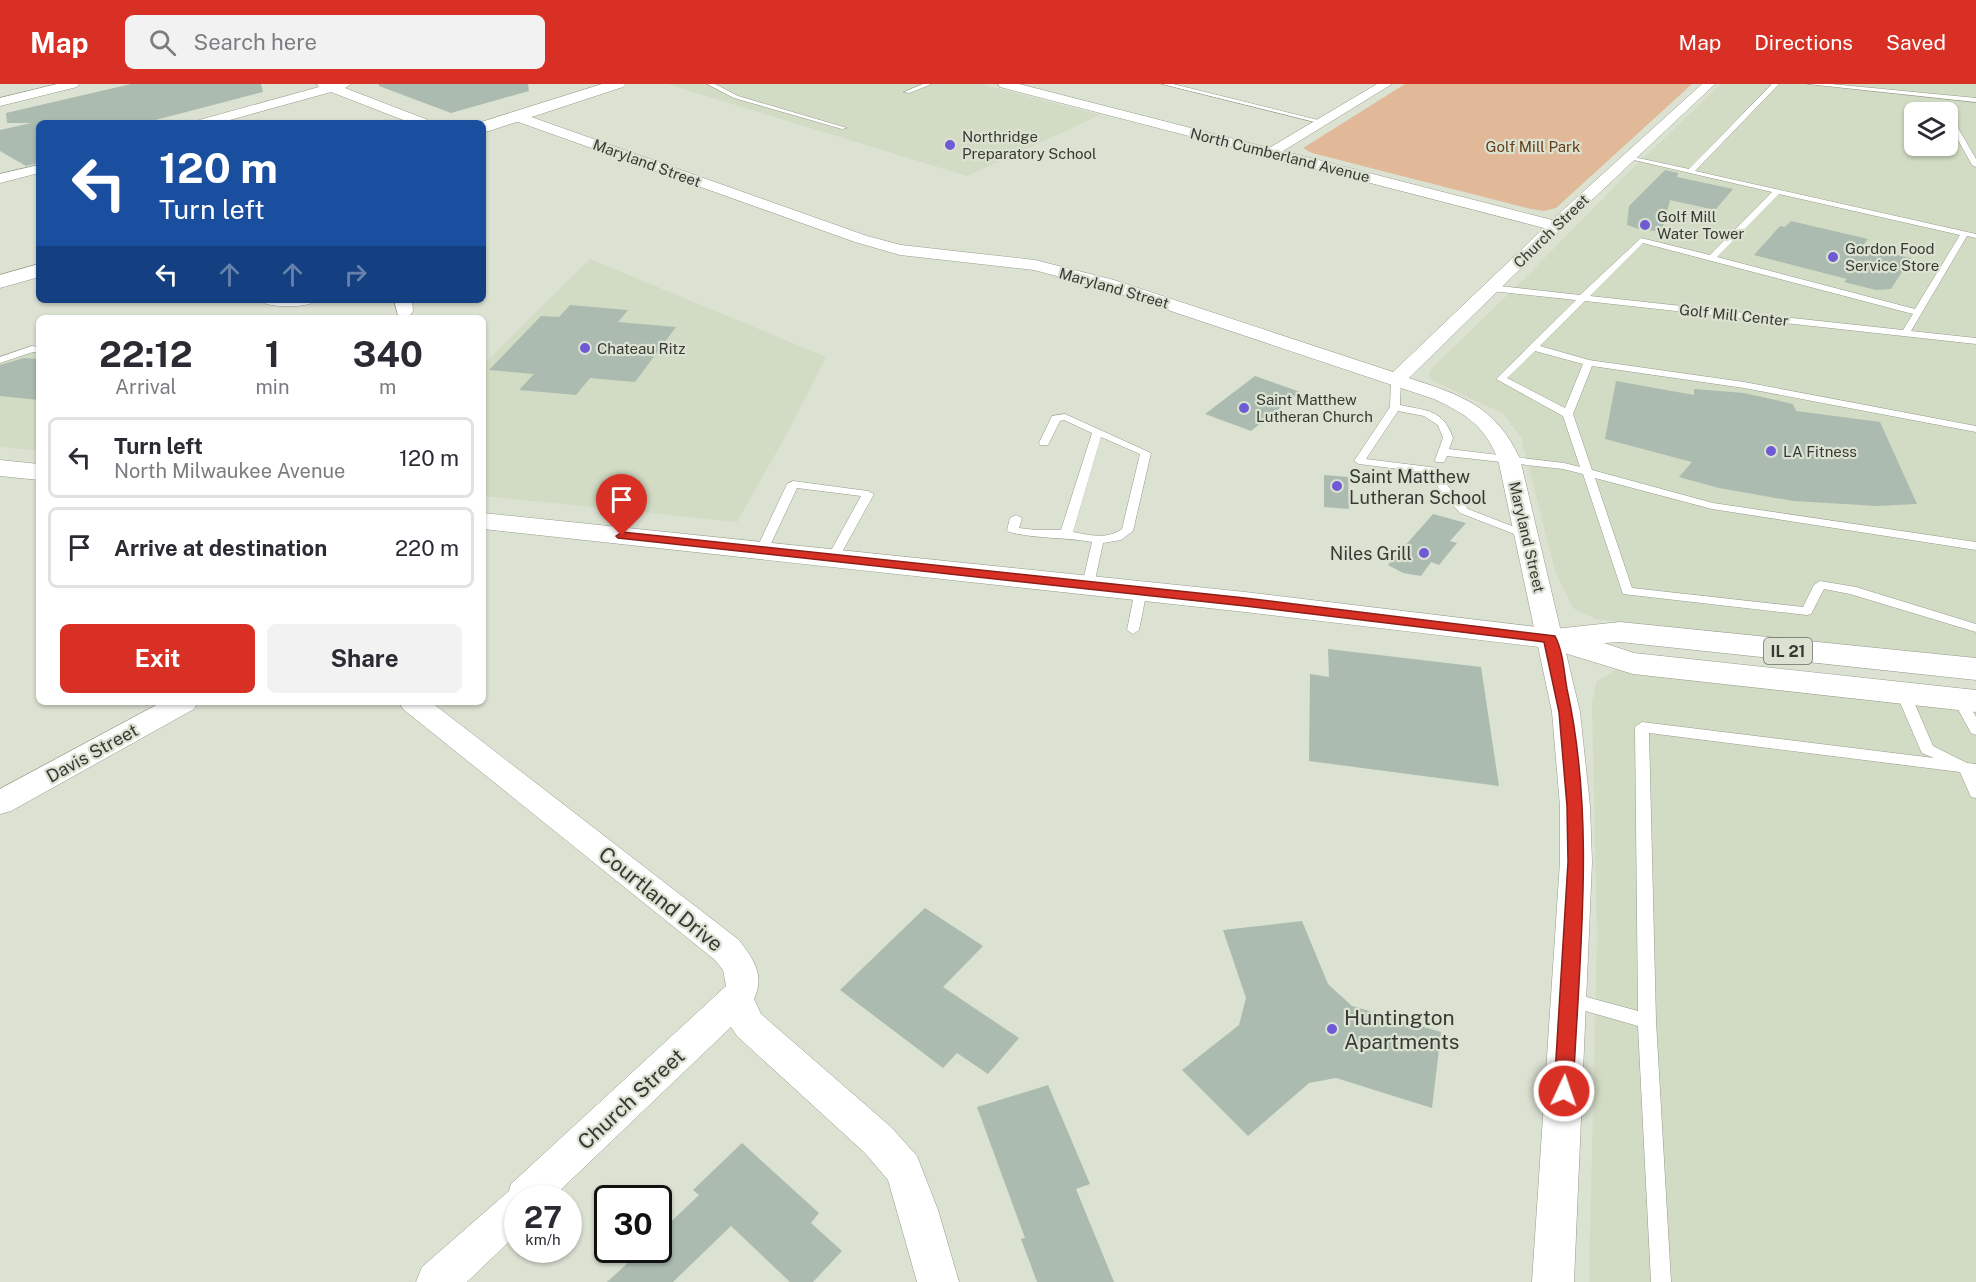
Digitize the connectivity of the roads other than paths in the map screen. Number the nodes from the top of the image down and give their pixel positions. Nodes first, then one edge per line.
1 (25, 84) edge
2 (73, 84) edge
3 (345, 84) edge
4 (618, 84) edge
5 (710, 84) edge
6 (735, 84) edge
7 (929, 84) edge
8 (1004, 84) edge
9 (1165, 84) edge
10 (1709, 84) edge
11 (1776, 84) edge
12 (1811, 84) edge
13 (327, 86) edge
14 (1357, 86) dead end
15 (1381, 87) edge
16 (721, 89) junction
17 (41, 92) junction
18 (907, 92) dead end
19 (1937, 96) junction
20 (1976, 100) edge
21 (0, 102) edge
22 (1941, 102) edge
23 (515, 116) junction
24 (214, 120) edge
25 (415, 120) edge
26 (1323, 122) junction
27 (486, 126) edge
28 (844, 128) dead end
29 (1958, 133) edge
30 (1270, 153) junction
31 (1629, 158) junction
32 (1976, 165) edge
33 (36, 170) edge
34 (1690, 172) junction
35 (0, 179) edge
36 (1778, 191) junction
37 (1555, 226) junction
38 (1965, 233) junction
39 (1976, 236) edge
40 (1711, 259) junction
41 (36, 271) edge
42 (0, 282) edge
43 (1491, 288) junction
44 (1584, 298) junction
45 (1917, 312) junction
46 (1905, 334) junction
47 (1976, 341) edge
48 (1533, 347) junction
49 (36, 350) edge
50 (0, 360) edge
51 (1588, 363) junction
52 (1396, 380) junction
53 (1395, 407) junction
54 (1568, 414) junction
55 (1976, 429) edge
56 (1098, 431) junction
57 (1044, 443) dead end
58 (1444, 452) junction
59 (1509, 459) junction
60 (0, 468) edge
61 (1434, 470) junction
62 (1586, 470) junction
63 (36, 472) edge
64 (1016, 518) dead end
65 (486, 521) edge
66 (1066, 534) junction
67 (1526, 535) junction
68 (1098, 540) junction
69 (1976, 546) edge
70 (762, 550) junction
71 (833, 558) junction
72 (1088, 585) junction
73 (1141, 590) junction
74 (1976, 628) edge
75 (1133, 630) dead end
76 (1550, 639) junction
77 (1976, 669) edge
78 (1903, 693) junction
79 (1968, 701) edge
80 (179, 705) edge
81 (417, 705) edge
82 (1976, 730) edge
83 (1972, 766) edge
84 (1976, 793) edge
85 (0, 803) edge
86 (737, 999) junction
87 (1568, 999) junction
88 (1647, 1021) junction
89 (539, 1185) edge
90 (504, 1219) edge
91 (437, 1282) edge
92 (938, 1282) edge
93 (1553, 1282) edge
94 (1661, 1282) edge

1 - 17 street
2 - 17 street
3 - 13 street
4 - 23 main road
5 - 16 lane
6 - 16 lane
7 - 18 lane
8 - 30 street, North Cumberland Avenue
9 - 26 lane
10 - 31 street, Church Street
11 - 34 lane
12 - 19 lane
13 - 24 street
13 - 25 street
14 - 15 street
15 - 26 street
16 - 28 lane
17 - 21 street
19 - 20 lane
19 - 22 lane
23 - 27 main road
23 - 52 street, Maryland Street
26 - 30 street
29 - 32 lane
30 - 37 street, North Cumberland Avenue
31 - 34 lane
31 - 37 street, Church Street
33 - 35 street
34 - 36 lane
36 - 38 lane
36 - 40 lane
37 - 43 street, Church Street
38 - 39 lane
38 - 45 lane
40 - 44 lane
40 - 45 lane
41 - 42 main road
43 - 44 lane, Golf Mill Center
43 - 52 street, Church Street
44 - 46 lane, Golf Mill Center
44 - 48 lane
45 - 46 lane
46 - 47 lane, Golf Mill Center
48 - 51 lane
48 - 54 lane
49 - 50 lane
51 - 54 lane
51 - 55 lane
52 - 53 lane
52 - 59 street, Maryland Street
53 - 58 lane
53 - 61 lane
54 - 62 lane
56 - 57 lane
56 - 66 lane
56 - 68 lane
58 - 59 lane
58 - 61 lane
59 - 62 lane
59 - 67 street, Maryland Street
60 - 63 main road
61 - 67 lane
62 - 69 lane
62 - 74 lane
64 - 66 lane
65 - 70 main road, IL 21
66 - 68 lane
67 - 76 street, Maryland Street
68 - 72 lane
70 - 71 main road, IL 21
70 - 71 lane
71 - 72 main road, IL 21
72 - 73 main road, IL 21
73 - 75 lane
73 - 76 main road, IL 21
76 - 77 main road, IL 21
76 - 78 main road, IL 21
76 - 87 street, Maryland Street
78 - 79 main road, IL 21
78 - 83 lane
79 - 82 lane
80 - 85 street, Davis Street
81 - 86 street, Courtland Drive
83 - 84 lane
83 - 88 lane
86 - 89 street, Church Street
86 - 92 street
87 - 88 lane
87 - 93 street, Maryland Street
88 - 94 lane
90 - 91 street

